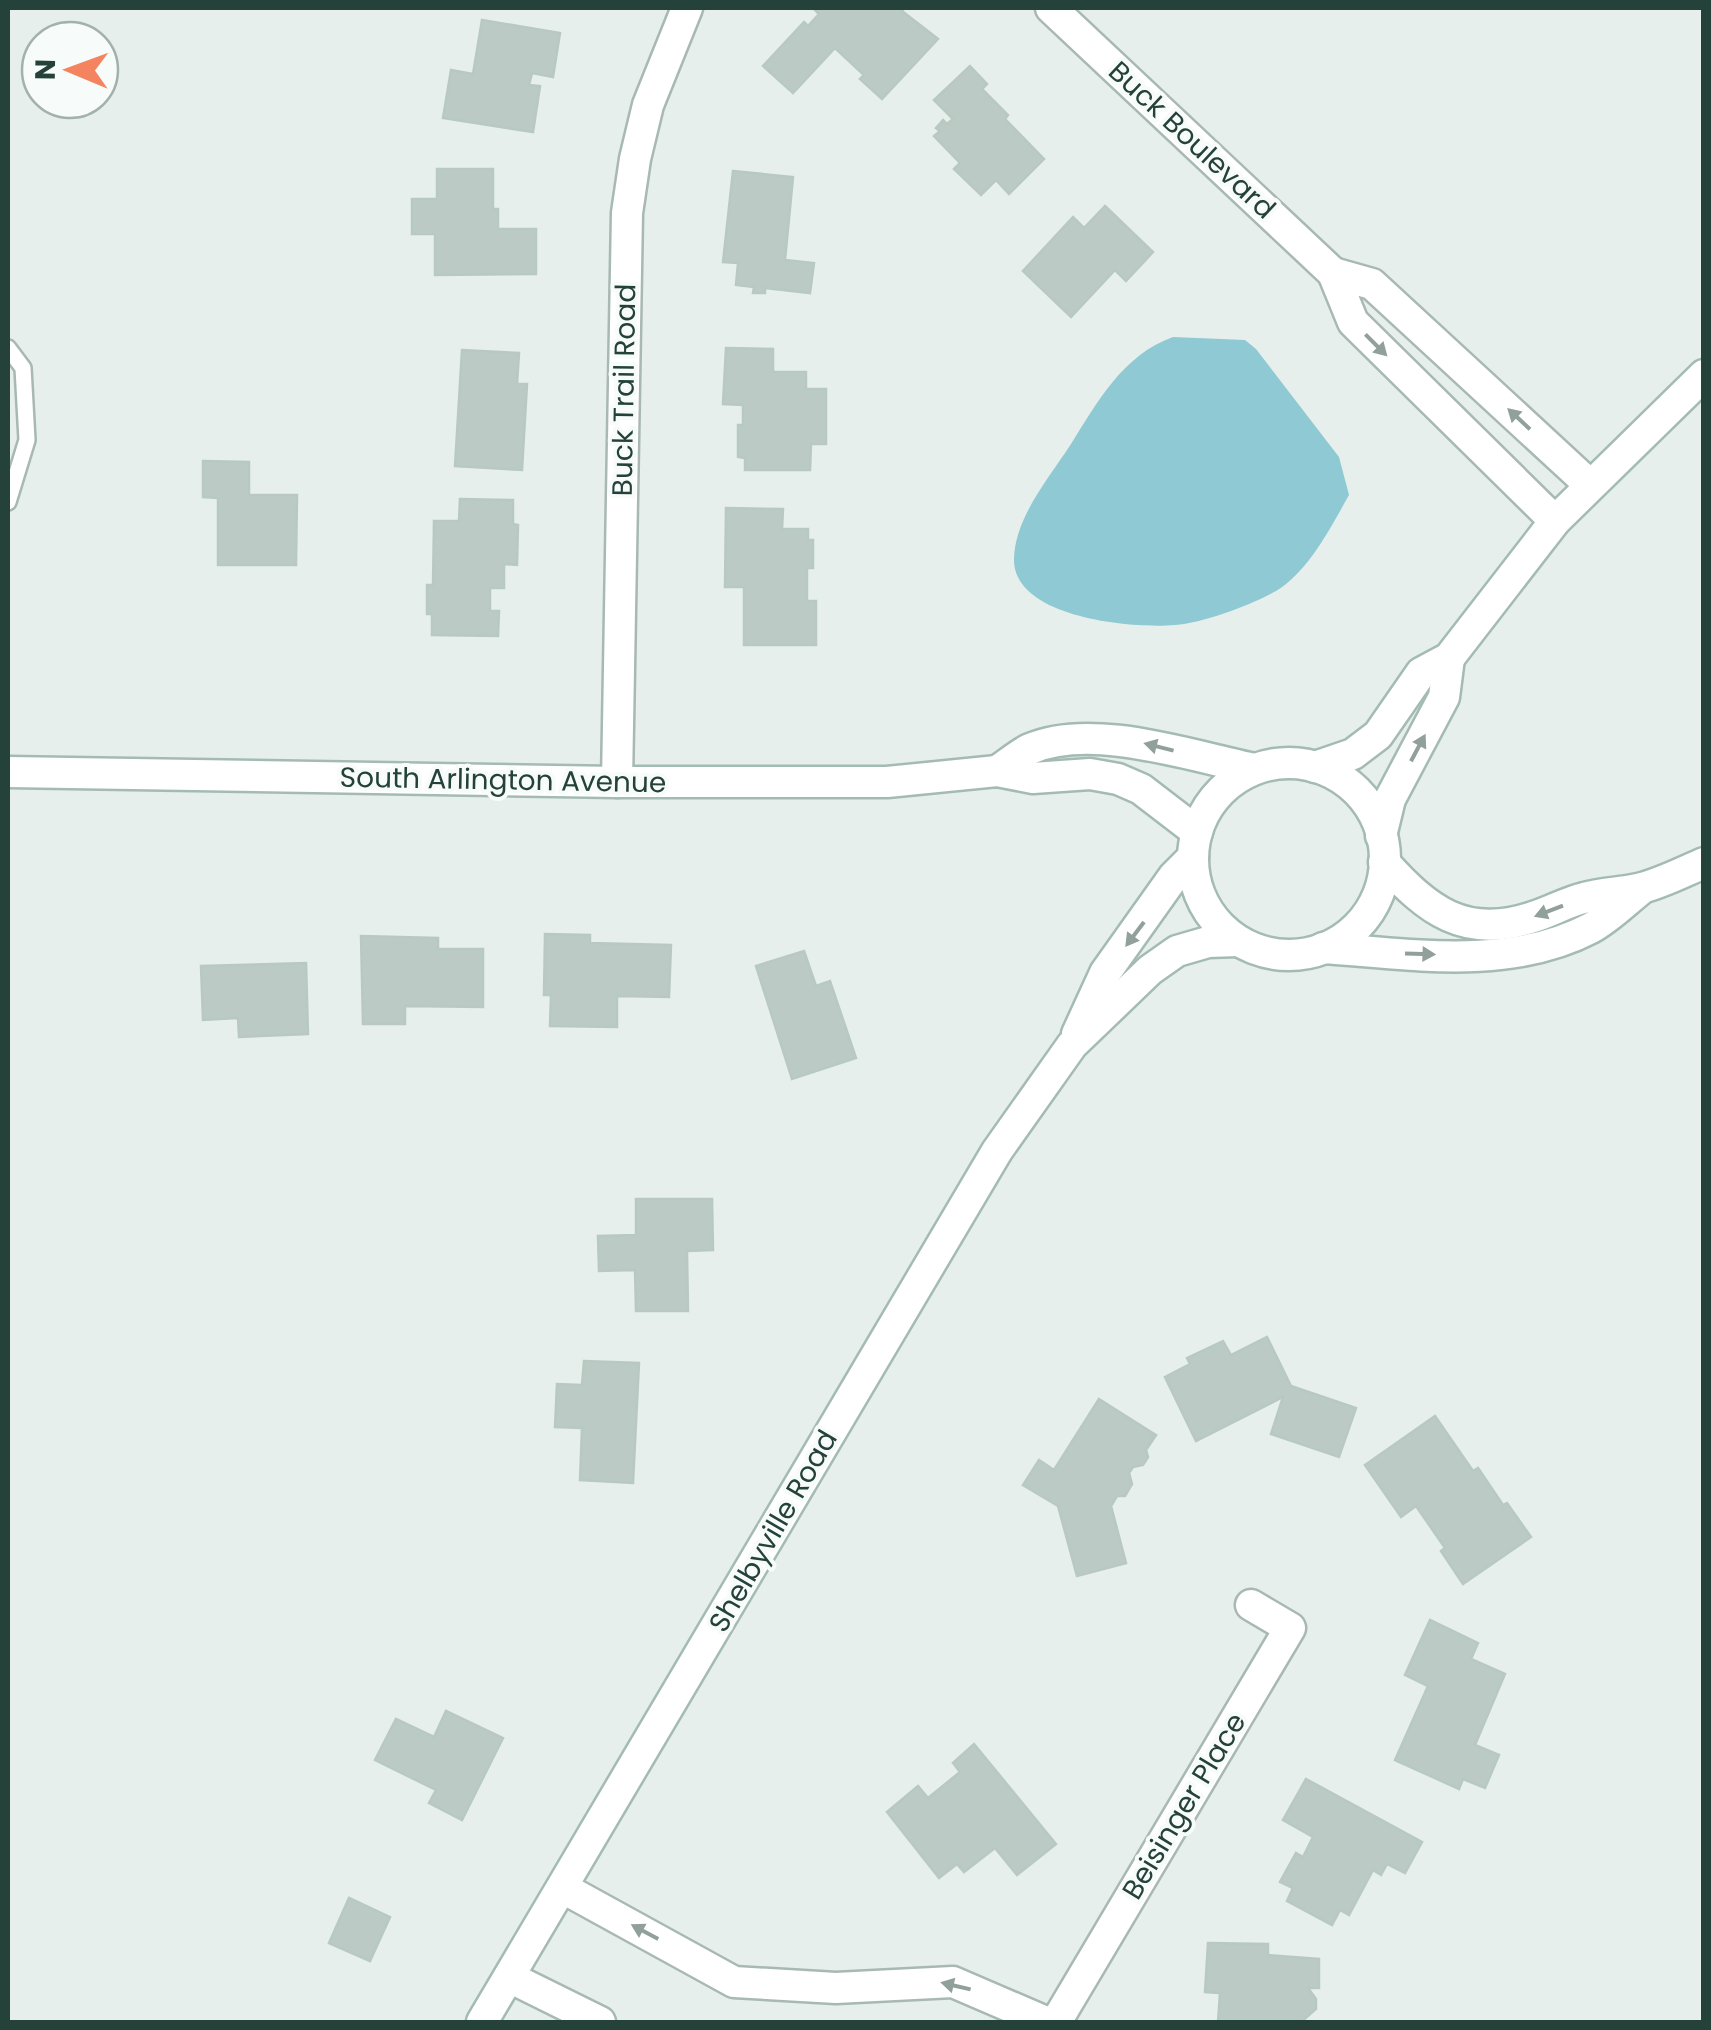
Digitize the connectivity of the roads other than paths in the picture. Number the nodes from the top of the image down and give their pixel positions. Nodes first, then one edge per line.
1 (687, 8) edge
2 (1052, 8) edge
3 (1333, 274) junction
4 (8, 348) edge
5 (1704, 376) edge
6 (1590, 485) junction
7 (8, 502) edge
8 (1554, 520) junction
9 (1449, 658) junction
10 (1315, 767) junction
11 (1254, 769) junction
12 (997, 771) junction
13 (8, 772) edge
14 (617, 782) junction
15 (1195, 844) junction
16 (1383, 849) junction
17 (1704, 863) edge
18 (1643, 888) junction
19 (1238, 941) junction
20 (1323, 948) junction
21 (1072, 1045) junction
22 (1251, 1606) dead end
23 (563, 1888) junction
24 (509, 1977) junction
25 (482, 2022) edge
26 (600, 2022) edge
27 (1046, 2022) edge
28 (1056, 2022) edge

1 - 14 main road, Buck Trail Road
2 - 3 main road, Buck Boulevard
6 -> 3 main road, Buck Boulevard
3 -> 8 main road, Buck Boulevard
4 - 7 lane
5 - 6 main road
6 - 8 main road
8 - 9 main road
9 - 10 main road
16 -> 9 main road
10 - 11 main road
10 - 16 main road
11 -> 12 main road, South Arlington Avenue
11 - 15 main road
12 - 14 main road, South Arlington Avenue
12 - 15 main road, South Arlington Avenue
13 - 14 main road, South Arlington Avenue
15 - 19 main road
15 -> 21 main road
18 -> 16 main road
16 - 20 main road
17 - 18 main road
20 -> 18 main road
19 - 20 main road
19 - 21 main road
21 - 23 main road, Shelbyville Road
22 - 28 main road, Beisinger Place
23 - 24 main road, Shelbyville Road
27 -> 23 main road
24 - 25 main road, Shelbyville Road
24 - 26 main road

